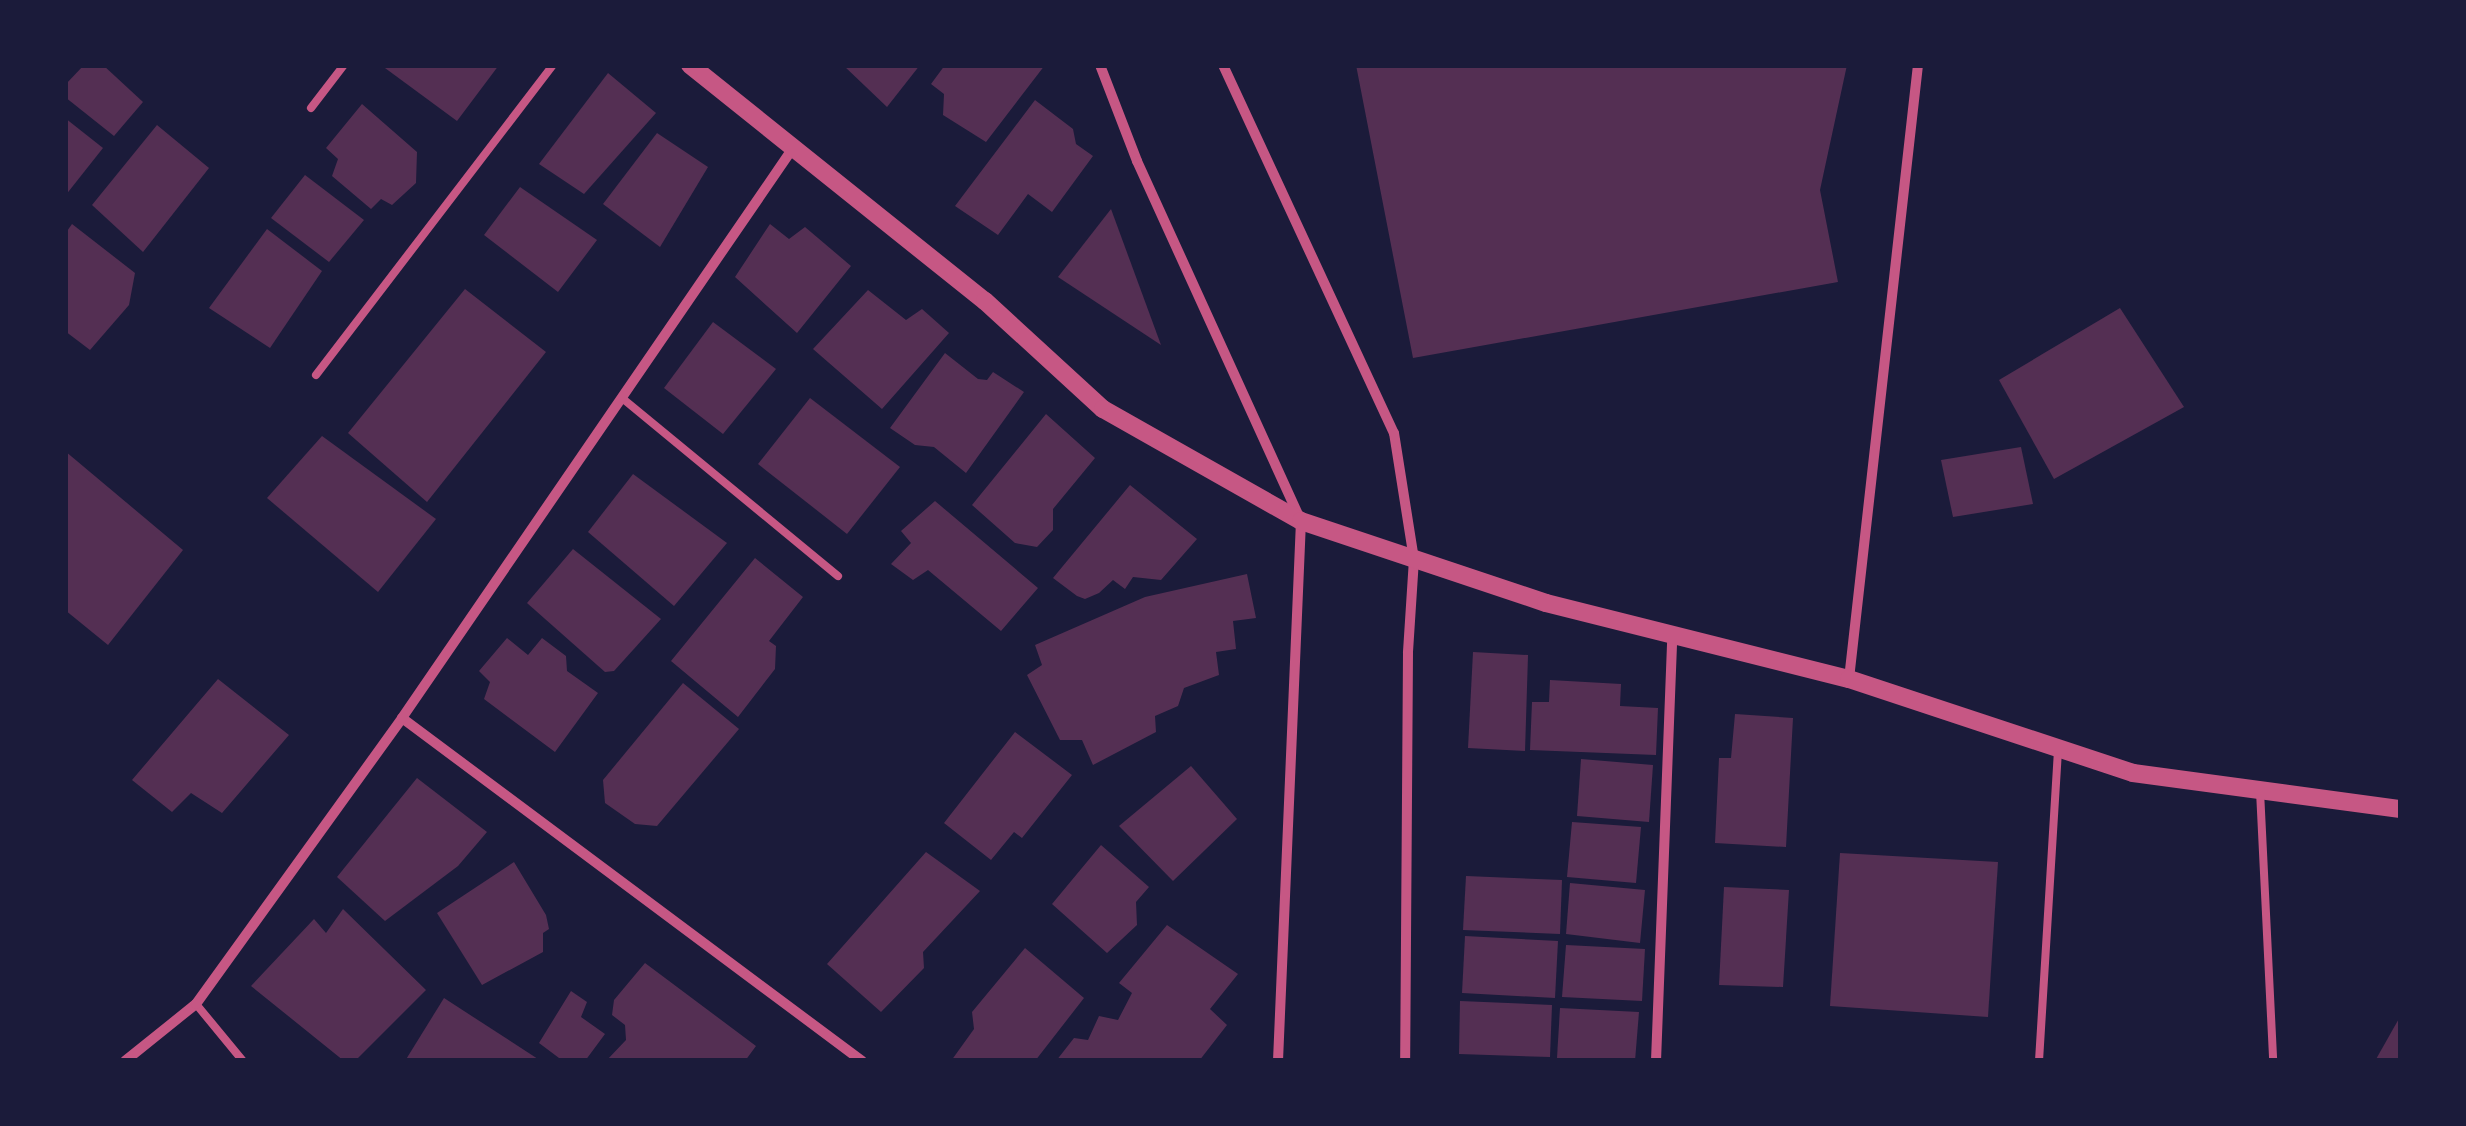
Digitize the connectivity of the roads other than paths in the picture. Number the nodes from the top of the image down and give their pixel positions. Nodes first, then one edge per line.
1 (344, 65) edge
2 (553, 65) edge
3 (690, 65) edge
4 (1100, 65) edge
5 (1223, 65) edge
6 (1918, 65) edge
7 (311, 108) dead end
8 (794, 148) junction
9 (316, 375) dead end
10 (622, 398) junction
11 (1301, 522) junction
12 (1414, 560) junction
13 (838, 576) dead end
14 (1672, 636) junction
15 (1849, 679) junction
16 (402, 718) junction
17 (2058, 748) junction
18 (2260, 790) junction
19 (2401, 809) edge
20 (196, 1004) junction
21 (124, 1061) edge
22 (243, 1061) edge
23 (862, 1061) edge
24 (1278, 1061) edge
25 (1405, 1061) edge
26 (1656, 1061) edge
27 (2038, 1061) edge
28 (2273, 1061) edge

1 - 7 lane
2 - 9 lane
3 - 8 street
4 - 11 street
5 - 12 street
6 - 15 street
8 - 10 street
8 - 11 street
10 - 13 lane
10 - 16 street
11 - 12 street
11 - 24 street
12 - 14 street
12 - 25 street
14 - 15 street
14 - 26 street
15 - 17 street
16 - 20 street
16 - 23 street
17 - 18 street
17 - 27 lane
18 - 19 street
18 - 28 lane
20 - 21 street
20 - 22 lane

